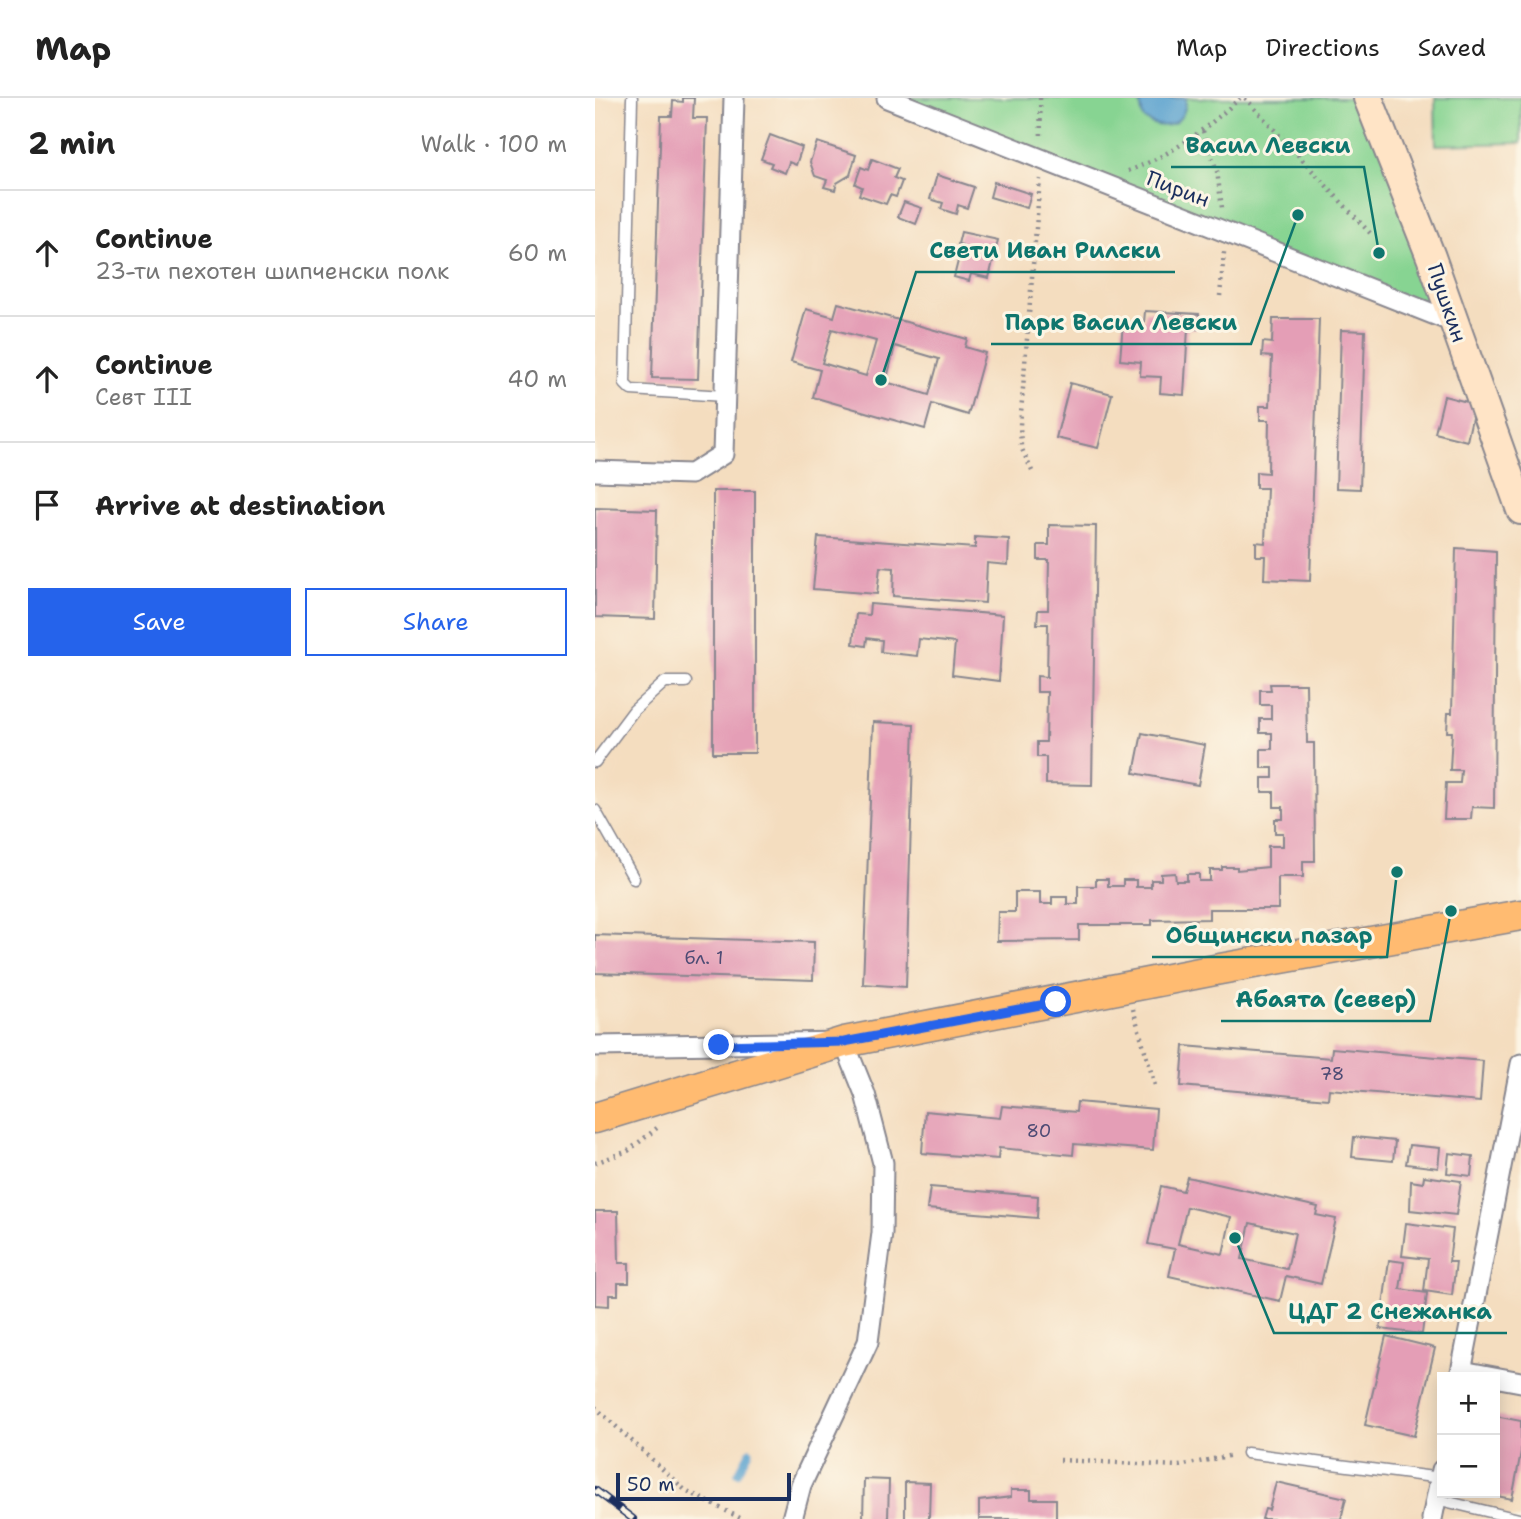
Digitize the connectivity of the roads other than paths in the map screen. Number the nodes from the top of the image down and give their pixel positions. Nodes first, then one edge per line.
1 (632, 98) edge
2 (734, 98) edge
3 (887, 98) edge
4 (1368, 98) edge
5 (1453, 322) junction
6 (724, 396) junction
7 (595, 471) edge
8 (1521, 510) edge
9 (686, 682) dead end
10 (595, 762) edge
11 (595, 810) edge
12 (634, 879) dead end
13 (1521, 915) edge
14 (844, 1042) junction
15 (595, 1046) edge
16 (1521, 1064) edge
17 (595, 1118) edge
18 (1461, 1372) edge
19 (1500, 1379) edge
20 (1521, 1382) edge
21 (1247, 1453) road end
22 (1437, 1474) edge
23 (1437, 1494) edge
24 (1436, 1499) junction
25 (792, 1519) edge
26 (1432, 1519) edge
27 (1519, 1519) edge

1 - 6 lane
2 - 6 street
3 - 5 street, Пирин
4 - 5 street, Пушкин
5 - 8 street, Пушкин
6 - 7 street
9 - 10 lane
11 - 12 lane
13 - 14 main road
14 - 15 street
14 - 17 main road
14 - 25 street
16 - 18 street
19 - 20 street
21 - 22 lane
23 - 24 street
24 - 26 street
24 - 27 lane

